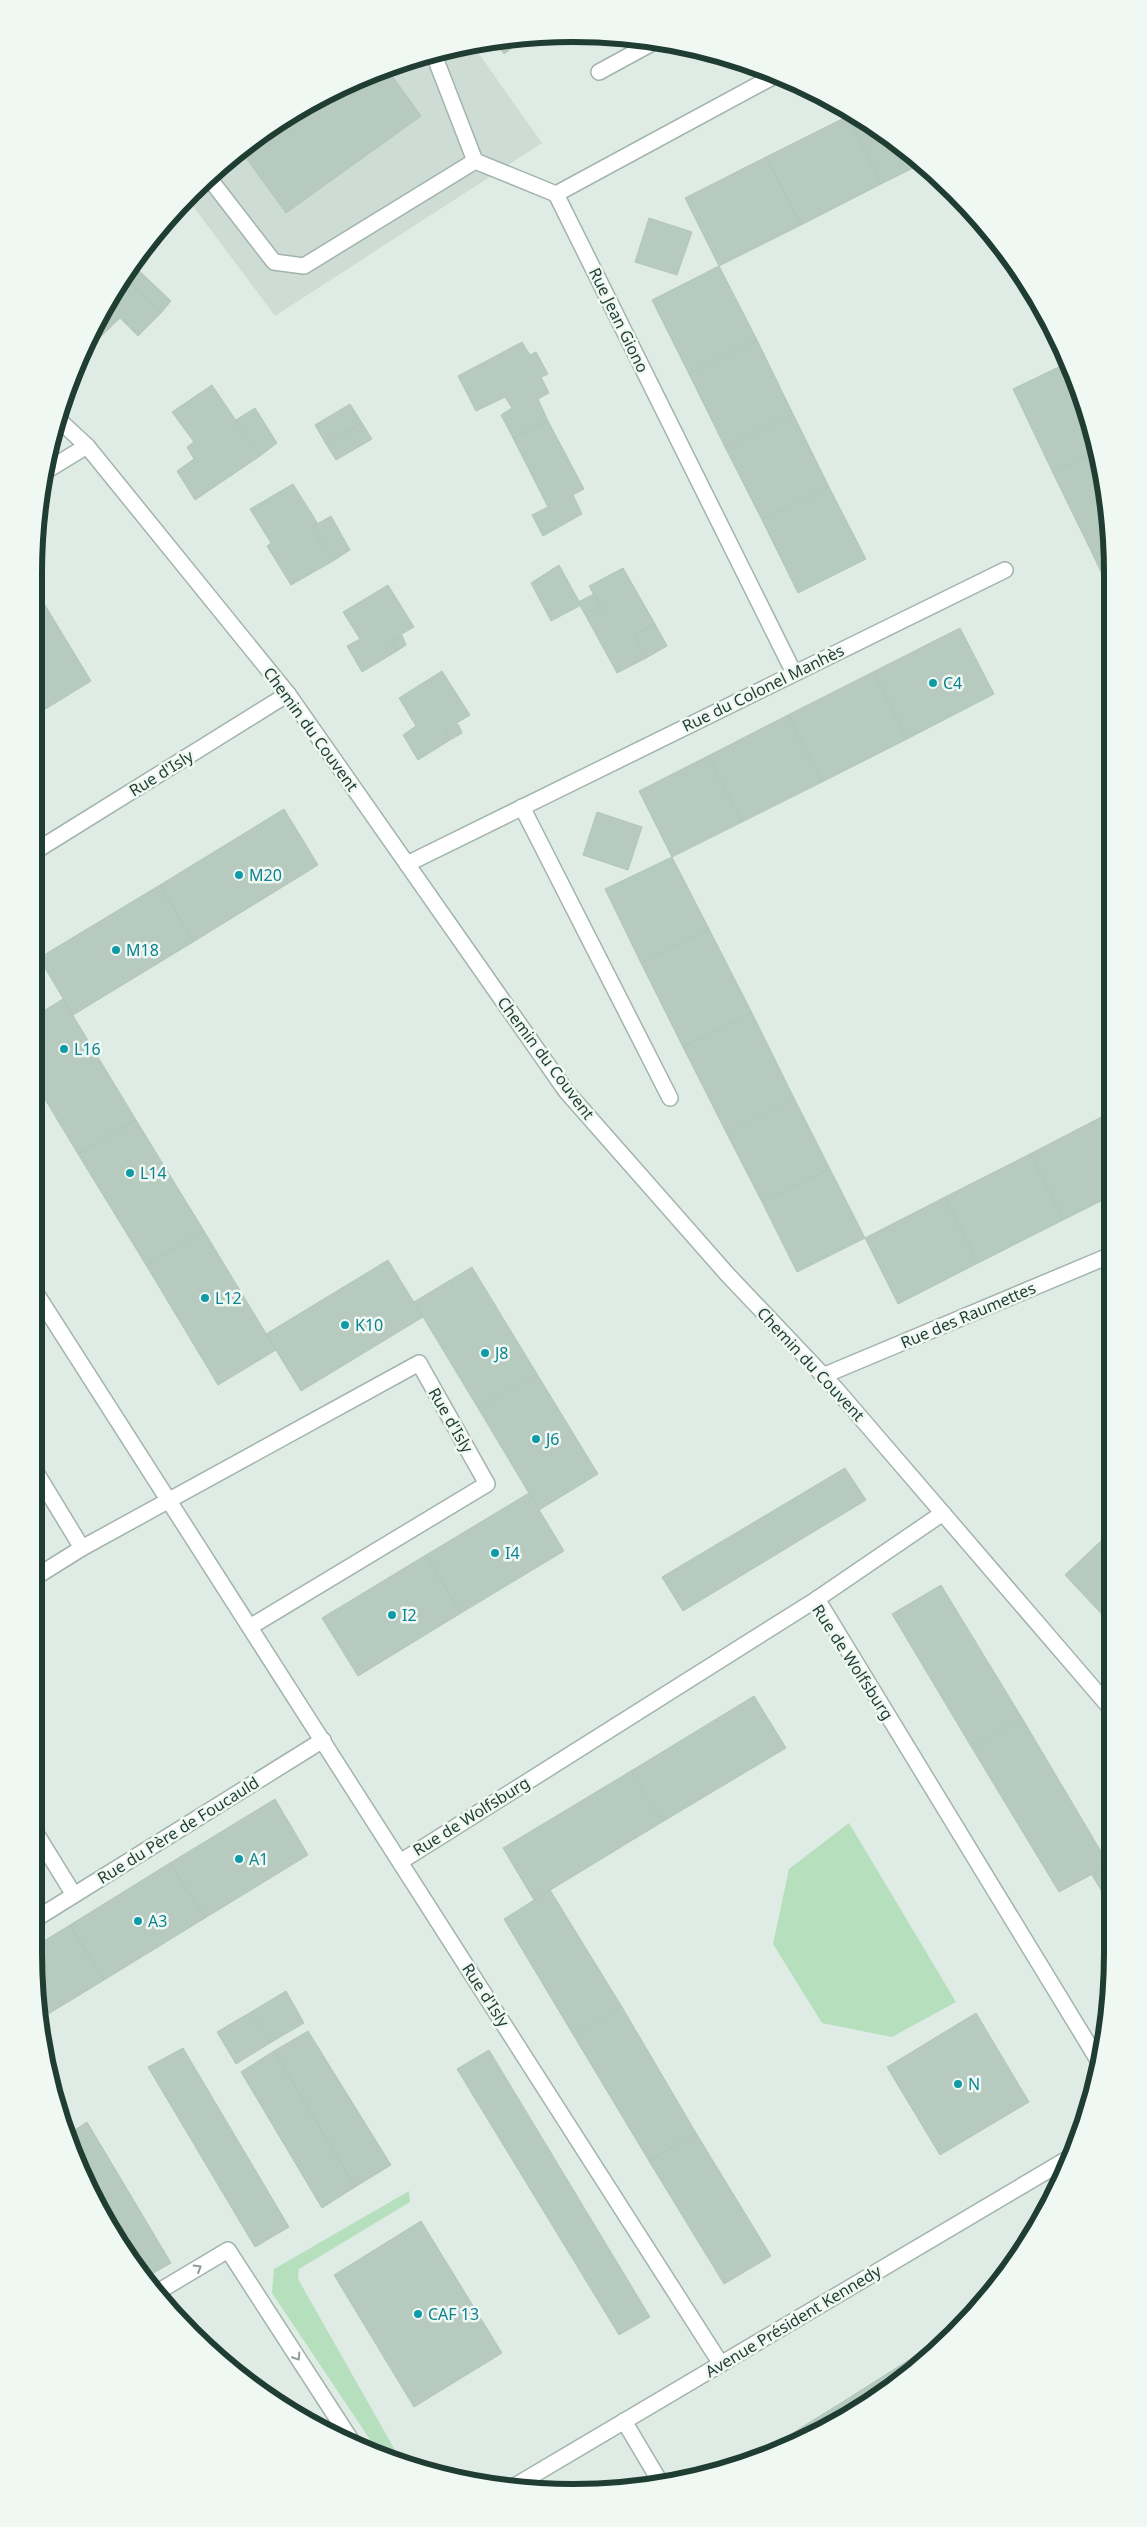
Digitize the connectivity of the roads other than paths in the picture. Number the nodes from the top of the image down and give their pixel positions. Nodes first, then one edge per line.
1 (644, 47) edge
2 (436, 61) edge
3 (599, 72) dead end
4 (768, 80) edge
5 (475, 161) junction
6 (213, 183) edge
7 (556, 194) junction
8 (64, 425) edge
9 (87, 446) junction
10 (54, 466) edge
11 (1005, 570) dead end
12 (794, 673) junction
13 (288, 694) junction
14 (522, 807) junction
15 (42, 847) edge
16 (407, 864) junction
17 (670, 1098) dead end
18 (1104, 1258) edge
19 (42, 1303) edge
20 (825, 1376) junction
21 (42, 1483) edge
22 (168, 1500) junction
23 (943, 1513) junction
24 (82, 1548) junction
25 (42, 1573) edge
26 (817, 1598) junction
27 (250, 1627) junction
28 (1104, 1701) edge
29 (323, 1740) junction
30 (42, 1843) edge
31 (400, 1862) junction
32 (74, 1895) junction
33 (42, 1915) edge
34 (1094, 2054) edge
35 (1062, 2162) edge
36 (162, 2289) edge
37 (721, 2364) junction
38 (624, 2421) junction
39 (347, 2434) edge
40 (658, 2477) edge
41 (522, 2482) edge

1 - 3 street
2 - 5 street
4 - 7 street
5 - 6 street
5 - 7 street
7 - 12 street, Rue Jean Giono
8 - 9 street, Chemin du Couvent
9 - 10 street
9 - 13 street, Chemin du Couvent
11 - 12 street, Rue du Colonel Manhès
12 - 14 street, Rue du Colonel Manhès
13 - 15 street, Rue d'Isly
13 - 16 street, Chemin du Couvent
14 - 16 street, Rue du Colonel Manhès
14 - 17 street
16 - 20 street, Chemin du Couvent
18 - 20 street, Rue des Raumettes
19 - 22 street, Rue d'Isly
20 - 23 street, Chemin du Couvent
21 - 24 street
22 - 24 street
22 - 27 street, Rue d'Isly
22 - 27 street, Rue d'Isly
23 - 26 street
23 - 28 street, Chemin du Couvent
24 - 25 street
26 - 31 street, Rue de Wolfsburg
26 - 34 street, Rue de Wolfsburg
27 - 29 street, Rue d'Isly
29 - 31 street, Rue d'Isly
29 - 32 street, Rue du Père de Foucauld
30 - 32 street
31 - 37 street, Rue d'Isly
32 - 33 street, Rue du Père de Foucauld
35 - 37 street, Avenue Président Kennedy
36 -> 39 street
37 - 38 street, Avenue Président Kennedy
38 - 40 street
38 - 41 street, Avenue Président Kennedy

